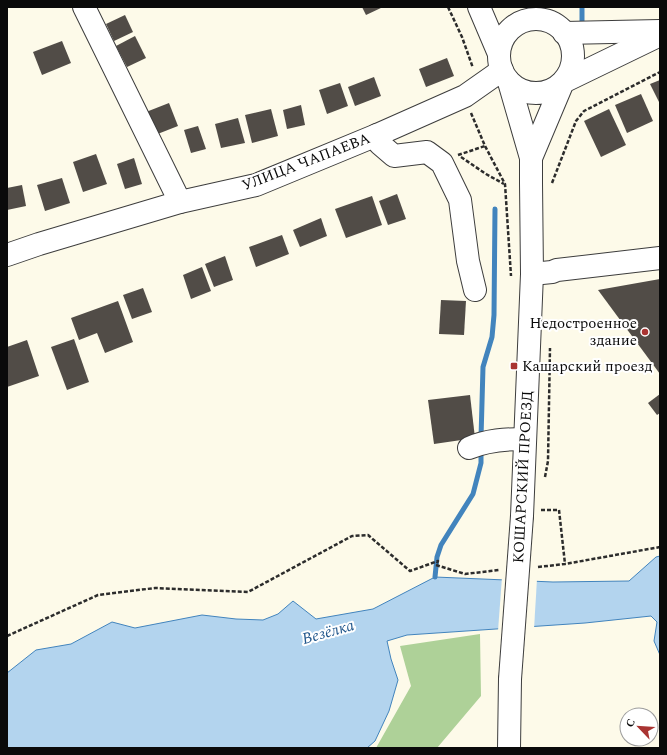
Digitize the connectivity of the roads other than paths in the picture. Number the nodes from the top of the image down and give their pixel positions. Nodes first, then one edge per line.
1 (84, 7) edge
2 (479, 7) edge
3 (522, 7) edge
4 (556, 27) junction
5 (660, 31) edge
6 (660, 35) edge
7 (503, 69) junction
8 (563, 82) junction
9 (377, 135) junction
10 (531, 158) junction
11 (180, 202) junction
12 (7, 255) edge
13 (660, 258) edge
14 (532, 274) junction
15 (475, 290) dead end
16 (525, 438) junction
17 (473, 447) dead end
18 (509, 748) edge

1 - 11 street
2 - 7 street, КОШАРСКИЙ ПРОЕЗД
3 - 4 street
4 - 5 street
4 - 7 street
4 - 8 street
6 - 8 street
7 - 8 street
7 - 9 street, УЛИЦА ЧАПАЕВА
7 - 10 street, КОШАРСКИЙ ПРОЕЗД
8 - 10 street, КОШАРСКИЙ ПРОЕЗД
9 - 11 street, УЛИЦА ЧАПАЕВА
9 - 15 street
10 - 14 street, КОШАРСКИЙ ПРОЕЗД
11 - 12 street, УЛИЦА ЧАПАЕВА
13 - 14 street
14 - 16 street, КОШАРСКИЙ ПРОЕЗД
16 - 17 street
16 - 18 street, КОШАРСКИЙ ПРОЕЗД, bridge

